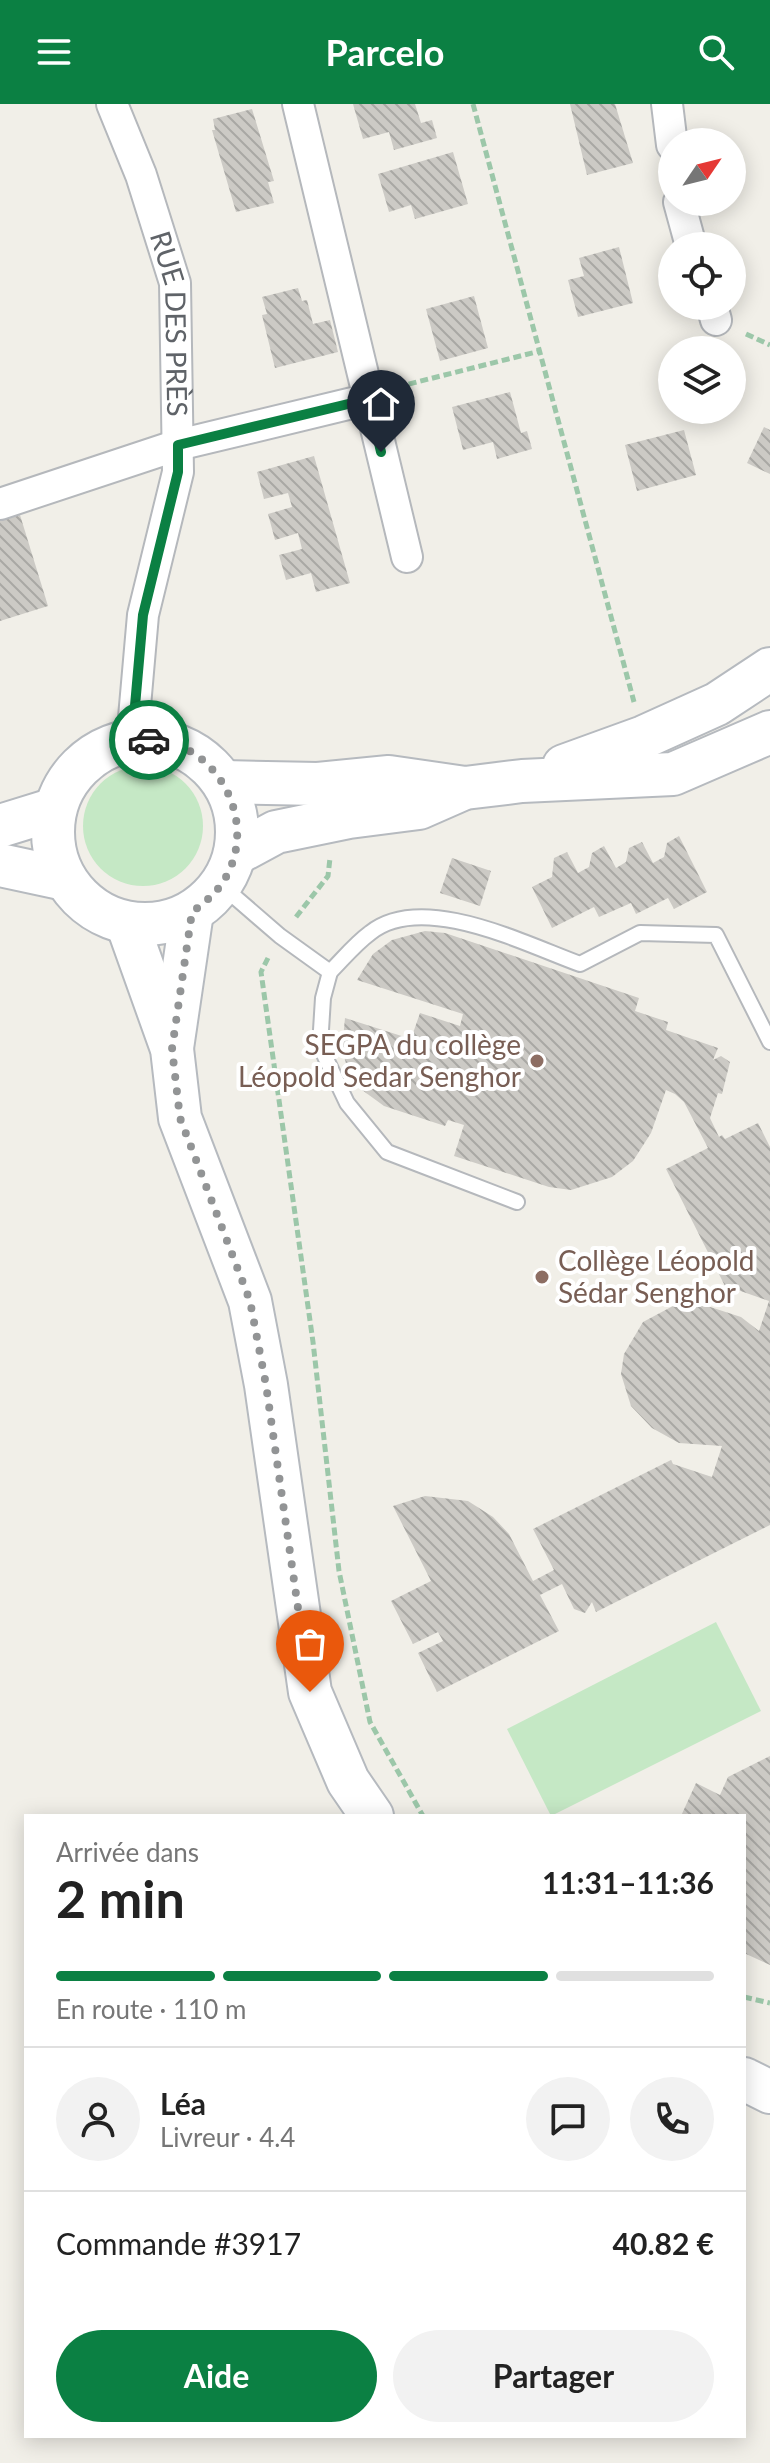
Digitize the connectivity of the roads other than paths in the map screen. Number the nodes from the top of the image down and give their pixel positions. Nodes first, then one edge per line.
1 (112, 104) edge
2 (298, 104) edge
3 (667, 104) edge
4 (670, 128) edge
5 (368, 397) junction
6 (178, 445) junction
7 (0, 504) edge
8 (407, 557) dead end
9 (770, 669) edge
10 (770, 732) edge
11 (132, 740) junction
12 (522, 781) junction
13 (224, 782) junction
14 (465, 788) junction
15 (55, 809) junction
16 (0, 826) edge
17 (0, 865) edge
18 (65, 879) junction
19 (216, 884) junction
20 (127, 923) junction
21 (330, 972) junction
22 (770, 1042) edge
23 (172, 1049) junction
24 (517, 1202) dead end
25 (371, 1814) edge
26 (746, 2080) edge
27 (770, 2092) edge

1 - 6 street, RUE DES PRÈS
2 - 5 street
3 - 4 street
5 - 6 street
5 - 8 street
6 - 7 street
6 - 11 street, RUE DES PRÈS
9 - 12 main road
10 - 12 main road
11 - 13 main road
11 - 15 main road
12 - 14 main road
13 - 14 main road
13 - 19 main road
14 - 19 main road
15 - 16 main road
15 - 18 main road
17 - 18 main road
18 - 20 main road
19 - 20 main road
19 - 21 lane
19 - 23 main road
20 - 23 main road
21 - 22 lane
21 - 24 lane
23 - 25 main road
26 - 27 main road

